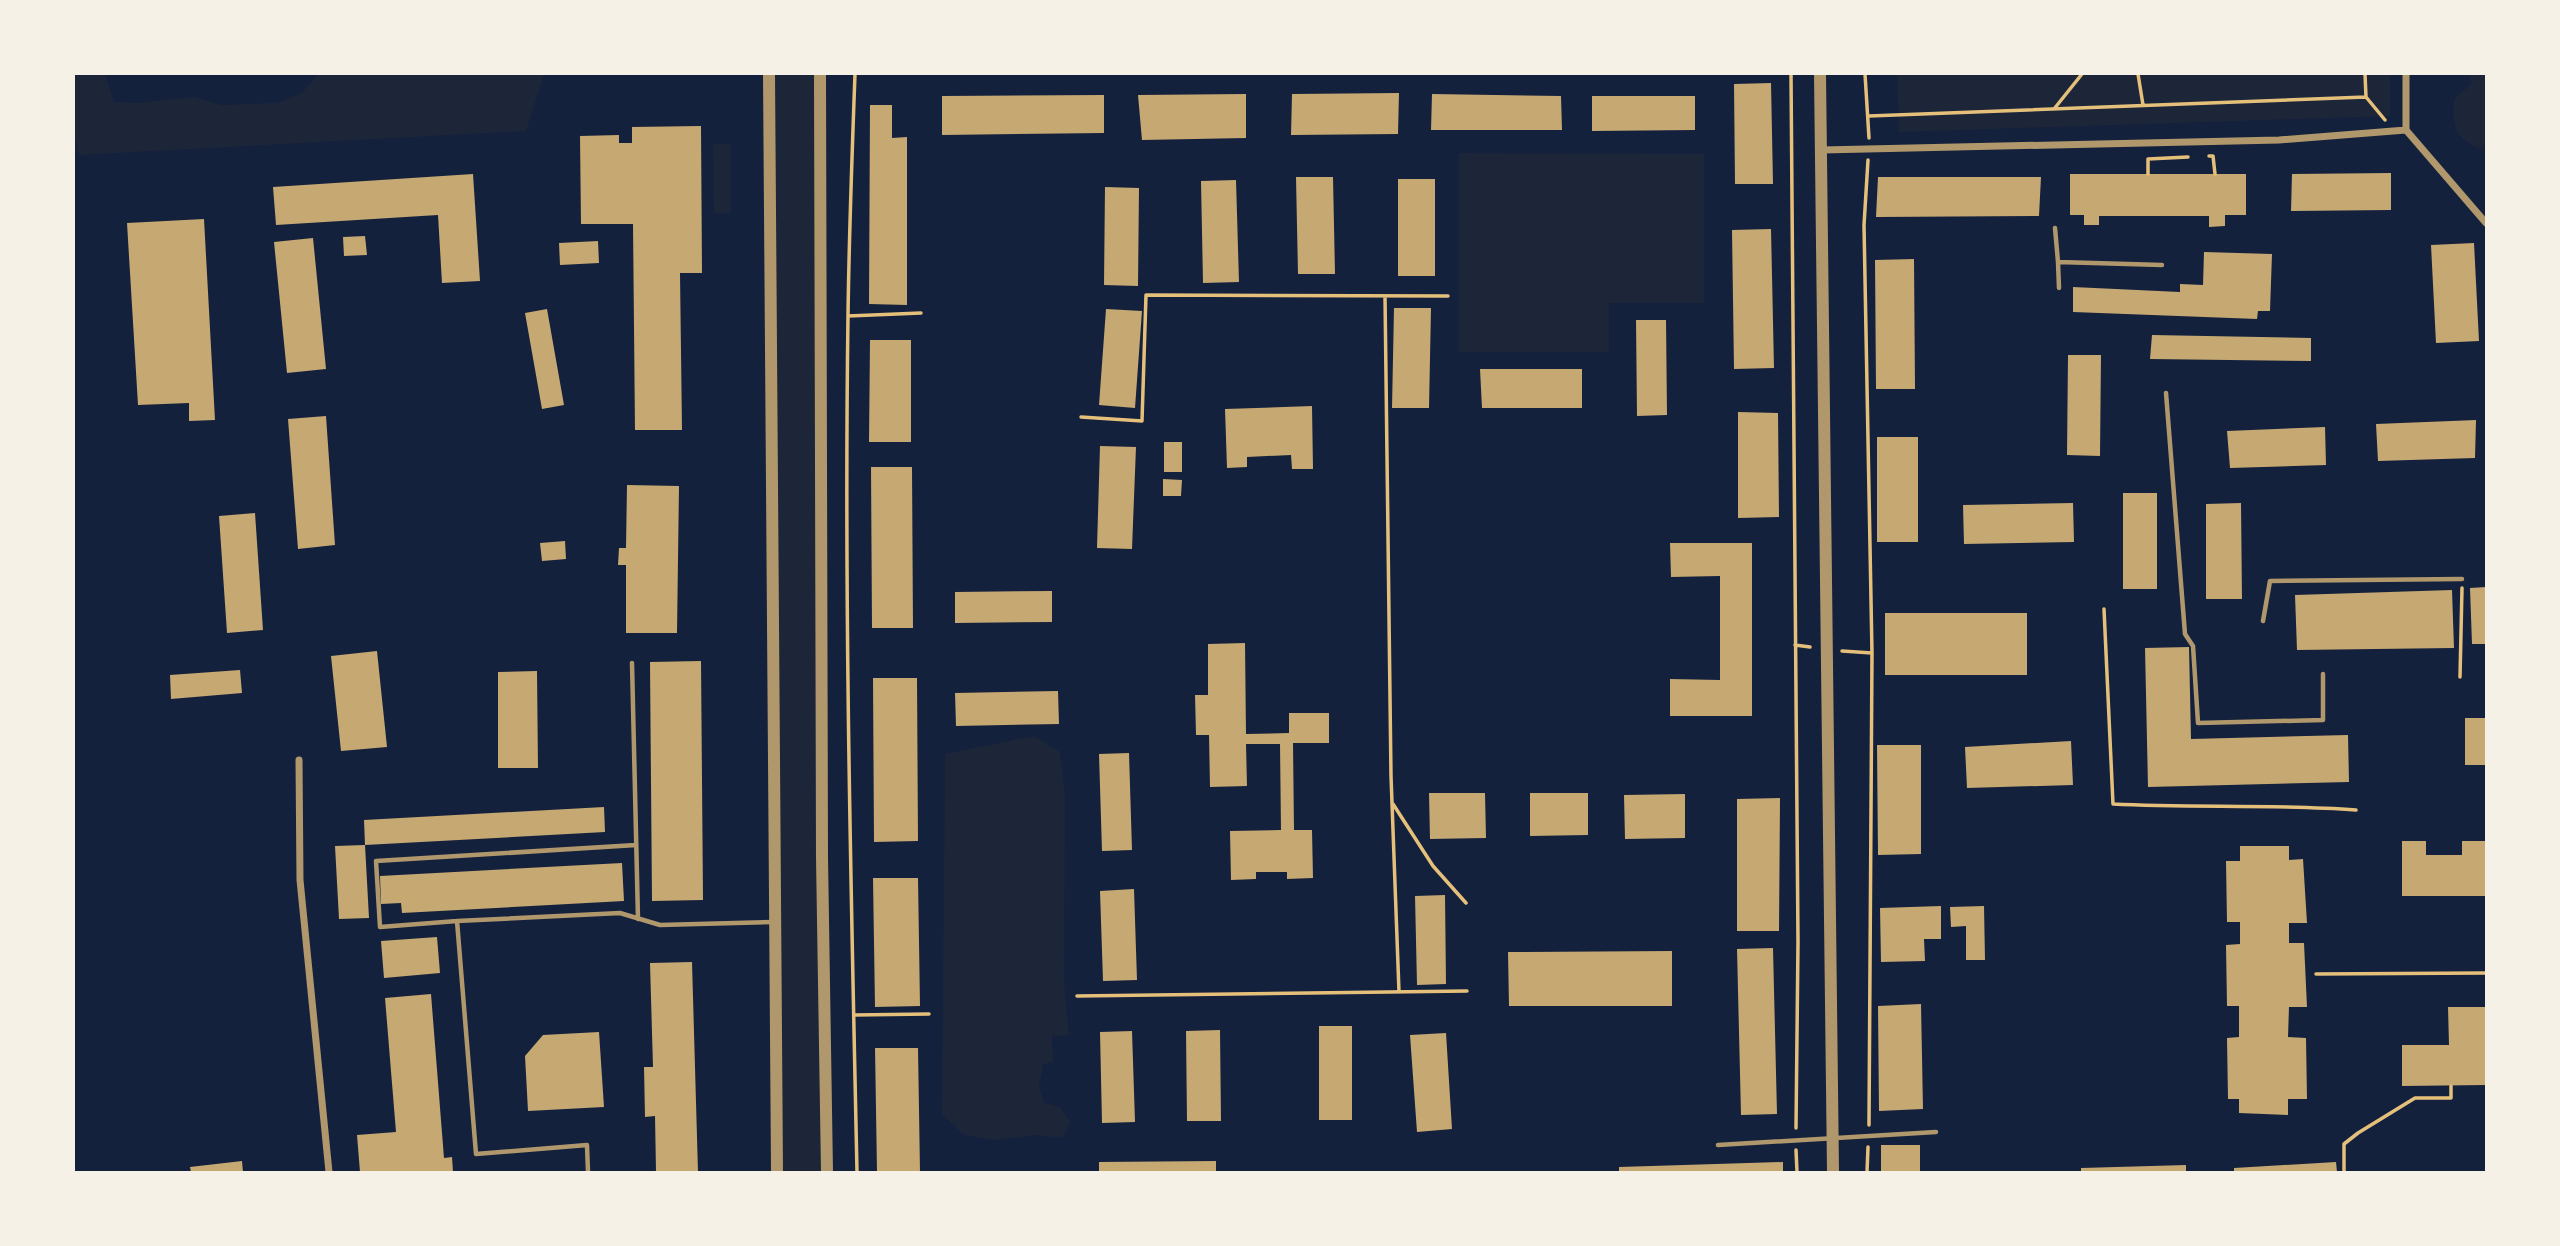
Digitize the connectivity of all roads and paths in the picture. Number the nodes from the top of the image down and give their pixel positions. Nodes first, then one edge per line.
1 (769, 74) edge
2 (820, 74) edge
3 (855, 74) edge
4 (1791, 74) edge
5 (1820, 74) edge
6 (1865, 74) edge
7 (2082, 74) edge
8 (2138, 74) edge
9 (2365, 74) edge
10 (2406, 74) edge
11 (2143, 105) junction
12 (2054, 108) junction
13 (1869, 116) junction
14 (2406, 130) junction
15 (2146, 143) junction
16 (1868, 149) junction
17 (1822, 150) junction
18 (2148, 159) junction
19 (2148, 174) dead end
20 (2214, 174) dead end
21 (2487, 223) edge
22 (2054, 228) dead end
23 (2058, 262) junction
24 (2162, 265) dead end
25 (2059, 288) dead end
26 (1385, 296) junction
27 (1448, 296) dead end
28 (921, 313) dead end
29 (848, 316) junction
30 (2166, 393) dead end
31 (1081, 417) dead end
32 (2462, 579) joint
33 (2104, 609) dead end
34 (2263, 621) dead end
35 (632, 663) dead end
36 (2323, 674) dead end
37 (2460, 677) dead end
38 (299, 760) dead end
39 (1392, 801) junction
40 (2356, 810) dead end
41 (636, 845) junction
42 (1466, 903) dead end
43 (638, 919) junction
44 (457, 921) junction
45 (775, 922) junction
46 (2487, 973) edge
47 (2316, 974) dead end
48 (1467, 991) dead end
49 (1399, 992) junction
50 (1077, 996) dead end
51 (929, 1014) dead end
52 (853, 1015) junction
53 (2451, 1086) dead end
54 (1936, 1132) dead end
55 (1868, 1135) junction
56 (1832, 1138) junction
57 (1795, 1140) junction
58 (1718, 1145) dead end
59 (329, 1172) edge
60 (588, 1172) edge
61 (777, 1172) edge
62 (827, 1172) edge
63 (857, 1172) edge
64 (1797, 1172) edge
65 (1833, 1172) edge
66 (1867, 1172) edge
67 (2344, 1172) edge

1 - 45 street
2 - 62 street
3 - 29 path
4 - 57 path
5 - 17 street
6 - 13 path
7 - 12 path
8 - 11 path
9 - 11 path
10 - 14 street
11 - 12 path
12 - 13 path
13 - 16 path
14 - 15 street
14 - 21 street
15 - 16 street
15 - 18 path
16 - 17 street
16 - 55 path
17 - 56 street
18 - 19 path
18 - 20 path
22 - 23 lane
23 - 24 lane
23 - 25 lane
26 - 27 path
26 - 31 path
26 - 39 path
28 - 29 path
29 - 52 path
30 - 36 lane
32 - 34 lane
32 - 37 path
33 - 40 path
35 - 41 lane
38 - 59 street
39 - 42 path
39 - 49 path
41 - 43 lane
41 - 44 lane
43 - 44 lane
43 - 45 lane
44 - 60 lane
45 - 61 street
46 - 47 path
48 - 49 path
49 - 50 path
51 - 52 path
52 - 63 path
53 - 67 path
54 - 55 lane
55 - 56 lane
55 - 66 path
56 - 57 lane
56 - 65 street
57 - 58 lane
57 - 64 path

